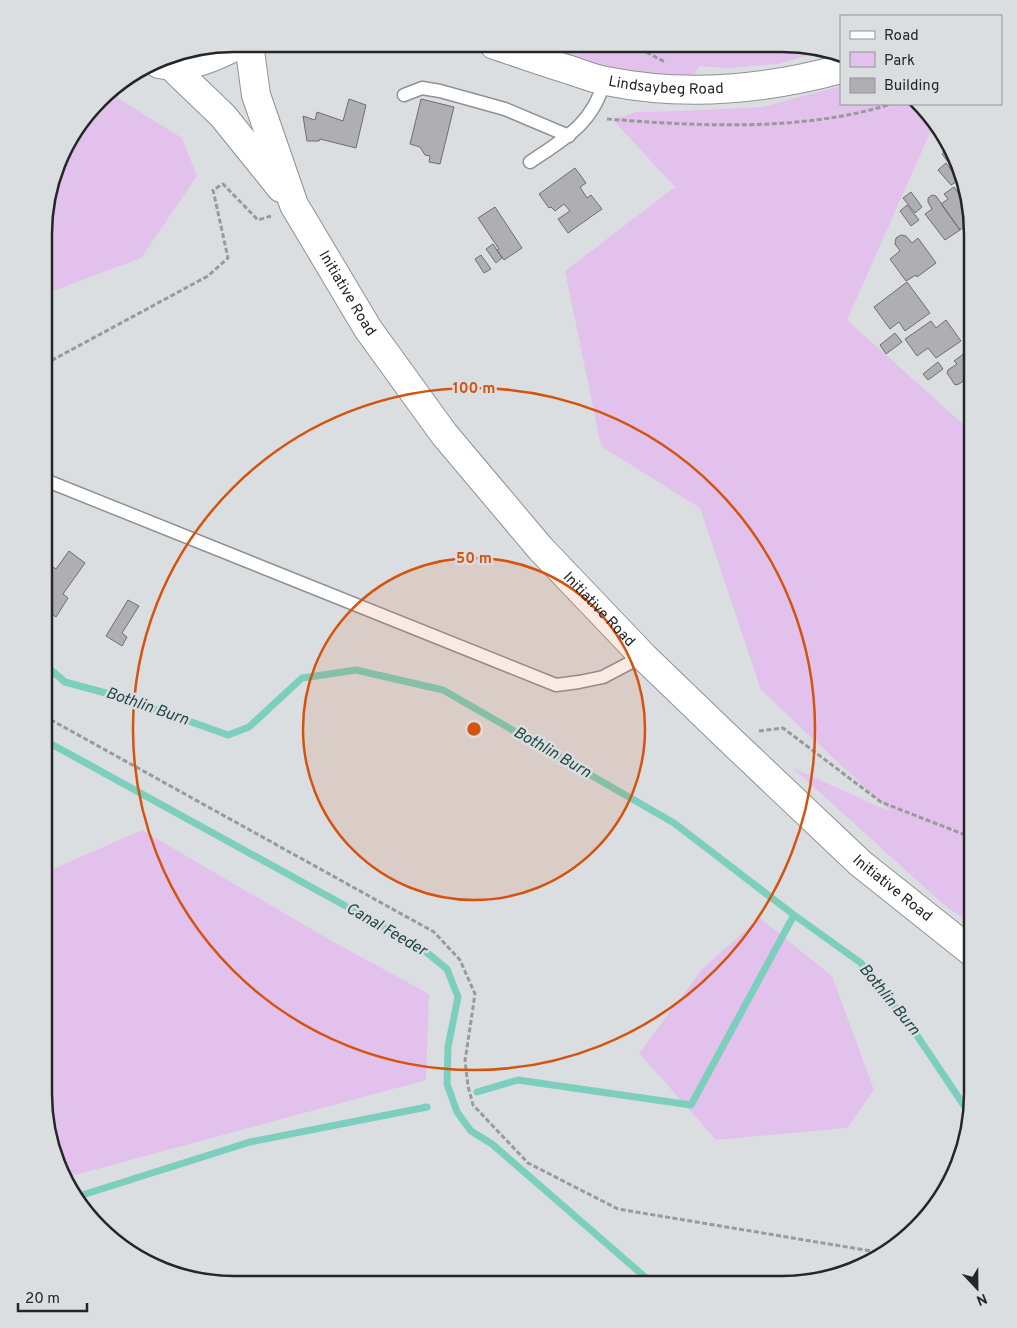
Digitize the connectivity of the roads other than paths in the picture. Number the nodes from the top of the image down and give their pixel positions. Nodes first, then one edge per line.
1 (250, 52) edge
2 (518, 52) edge
3 (224, 53) edge
4 (170, 64) edge
5 (166, 66) edge
6 (840, 69) edge
7 (604, 81) junction
8 (404, 95) dead end
9 (568, 136) junction
10 (530, 162) dead end
11 (294, 205) junction
12 (52, 483) edge
13 (643, 656) junction
14 (965, 947) edge

1 - 11 main road, Initiative Road
2 - 7 main road, Lindsaybeg Road
3 - 4 main road
5 - 11 main road, Initiative Road
6 - 7 main road, Lindsaybeg Road
7 - 9 lane
8 - 9 lane
9 - 10 lane
11 - 13 main road, Initiative Road
12 - 13 lane
13 - 14 main road, Initiative Road

